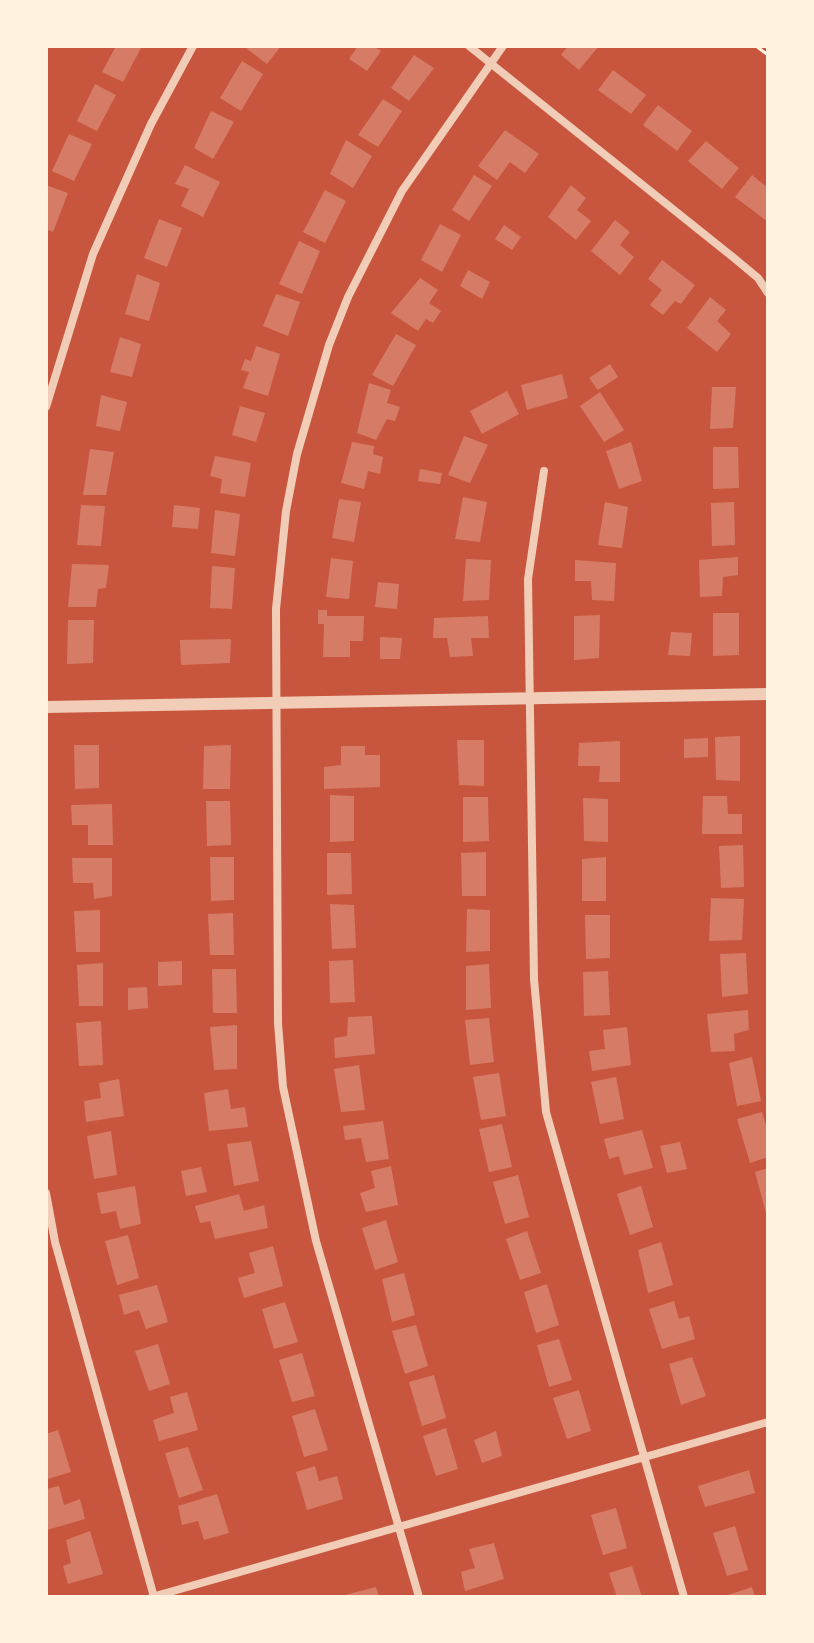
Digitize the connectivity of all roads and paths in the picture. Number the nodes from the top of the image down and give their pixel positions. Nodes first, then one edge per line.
1 (193, 46) edge
2 (469, 46) edge
3 (503, 46) edge
4 (756, 46) edge
5 (768, 55) edge
6 (490, 63) junction
7 (768, 293) edge
8 (46, 407) edge
9 (544, 471) dead end
10 (768, 694) edge
11 (529, 700) junction
12 (275, 704) junction
13 (46, 707) edge
14 (46, 1193) edge
15 (768, 1422) edge
16 (643, 1457) junction
17 (398, 1526) junction
18 (153, 1597) edge
19 (419, 1597) edge
20 (684, 1597) edge

1 - 8 street
2 - 6 street
3 - 6 street
4 - 5 path
6 - 7 street
6 - 12 street
9 - 11 street
10 - 11 street
11 - 12 street
11 - 16 street
12 - 13 street
12 - 17 street
14 - 18 street
15 - 16 street
16 - 17 street
16 - 20 street
17 - 18 street
17 - 19 street

